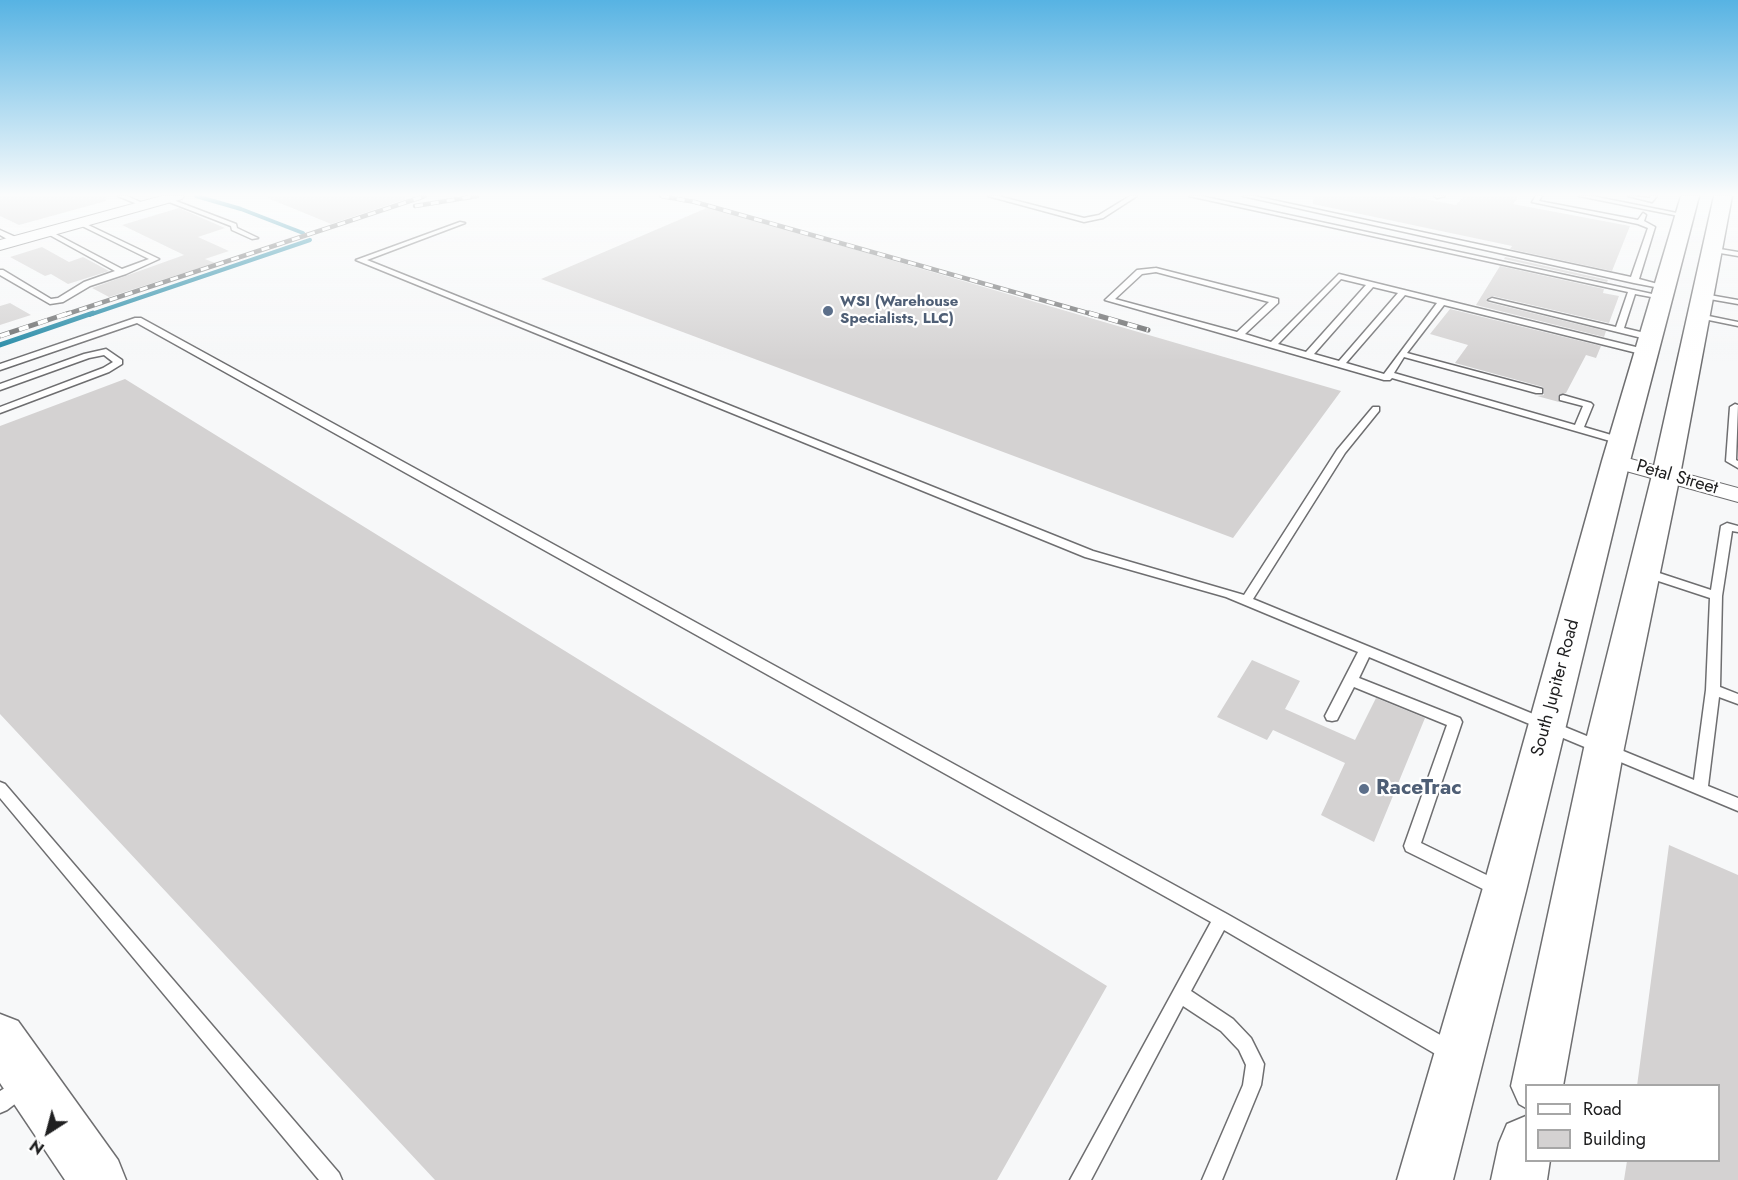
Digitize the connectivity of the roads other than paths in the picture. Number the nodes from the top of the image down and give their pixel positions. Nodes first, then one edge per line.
1 (84, 251) edge
2 (138, 251) edge
3 (387, 251) edge
4 (1447, 251) edge
5 (1502, 251) edge
6 (1644, 251) edge
7 (1675, 251) edge
8 (1712, 251) edge
9 (1723, 251) edge
10 (1738, 254) edge
11 (0, 272) edge
12 (123, 272) junction
13 (1634, 281) junction
14 (1371, 284) junction
15 (1632, 291) junction
16 (1403, 292) junction
17 (1664, 292) junction
18 (1492, 300) dead end
19 (1442, 302) junction
20 (1738, 302) edge
21 (1699, 305) junction
22 (1738, 324) edge
23 (1619, 330) junction
24 (1239, 335) junction
25 (1648, 344) junction
26 (1272, 345) junction
27 (1402, 354) junction
28 (1308, 355) junction
29 (1690, 362) junction
30 (1341, 364) junction
31 (0, 367) edge
32 (1389, 374) junction
33 (0, 387) edge
34 (1539, 391) dead end
35 (1563, 398) dead end
36 (1735, 407) dead end
37 (1376, 409) dead end
38 (0, 410) edge
39 (1579, 428) junction
40 (1618, 451) junction
41 (1738, 465) edge
42 (1666, 475) junction
43 (1738, 495) edge
44 (1738, 529) edge
45 (1644, 572) junction
46 (1716, 596) junction
47 (1246, 601) junction
48 (1366, 650) junction
49 (1351, 680) junction
50 (1713, 690) junction
51 (1738, 699) edge
52 (1332, 716) dead end
53 (1547, 724) junction
54 (1604, 748) junction
55 (0, 788) edge
56 (1700, 789) junction
57 (1738, 805) edge
58 (1504, 891) junction
59 (1221, 919) junction
60 (1180, 994) junction
61 (0, 1039) edge
62 (1458, 1057) junction
63 (1537, 1084) edge
64 (15, 1092) edge
65 (1525, 1154) edge
66 (98, 1180) edge
67 (332, 1180) edge
68 (1080, 1180) edge
69 (1212, 1180) edge
70 (1425, 1180) edge
71 (1520, 1180) edge

1 - 12 lane
2 - 12 lane
3 - 47 lane
4 - 15 lane
5 - 13 lane
6 - 13 lane
7 - 17 main road, South Jupiter Road
8 - 21 main road
9 - 10 lane
11 - 12 lane
13 - 17 lane
14 - 16 lane
14 - 26 lane
14 - 28 lane
15 - 17 lane
15 - 23 lane
16 - 19 lane
16 - 30 lane
17 - 21 main road
17 - 25 main road, South Jupiter Road
18 - 23 lane
19 - 25 lane
19 - 27 lane
20 - 21 lane
21 - 22 lane
21 - 29 main road
23 - 25 lane
24 - 24 lane
24 - 26 lane
25 - 29 main road
25 - 40 main road, South Jupiter Road
26 - 28 lane
27 - 32 lane
27 - 34 lane
28 - 30 lane
29 - 42 main road
30 - 32 lane
31 - 59 lane
32 - 39 lane
33 - 38 lane
35 - 39 lane
36 - 41 lane
37 - 47 lane
39 - 40 lane
40 - 42 street, Petal Street
40 - 53 main road, South Jupiter Road
42 - 43 street, Petal Street
42 - 45 main road
44 - 46 lane
45 - 46 lane
45 - 54 main road
46 - 50 lane
47 - 48 lane
48 - 49 lane
48 - 53 lane
49 - 52 lane
49 - 58 lane
50 - 51 lane
50 - 56 lane
53 - 54 lane
53 - 58 main road, South Jupiter Road
54 - 56 lane
54 - 63 main road
55 - 67 lane
56 - 57 lane
58 - 62 main road, South Jupiter Road
59 - 60 lane
59 - 62 lane
60 - 68 lane
60 - 69 lane
61 - 64 main road
62 - 70 main road, South Jupiter Road
64 - 66 main road
65 - 71 main road

